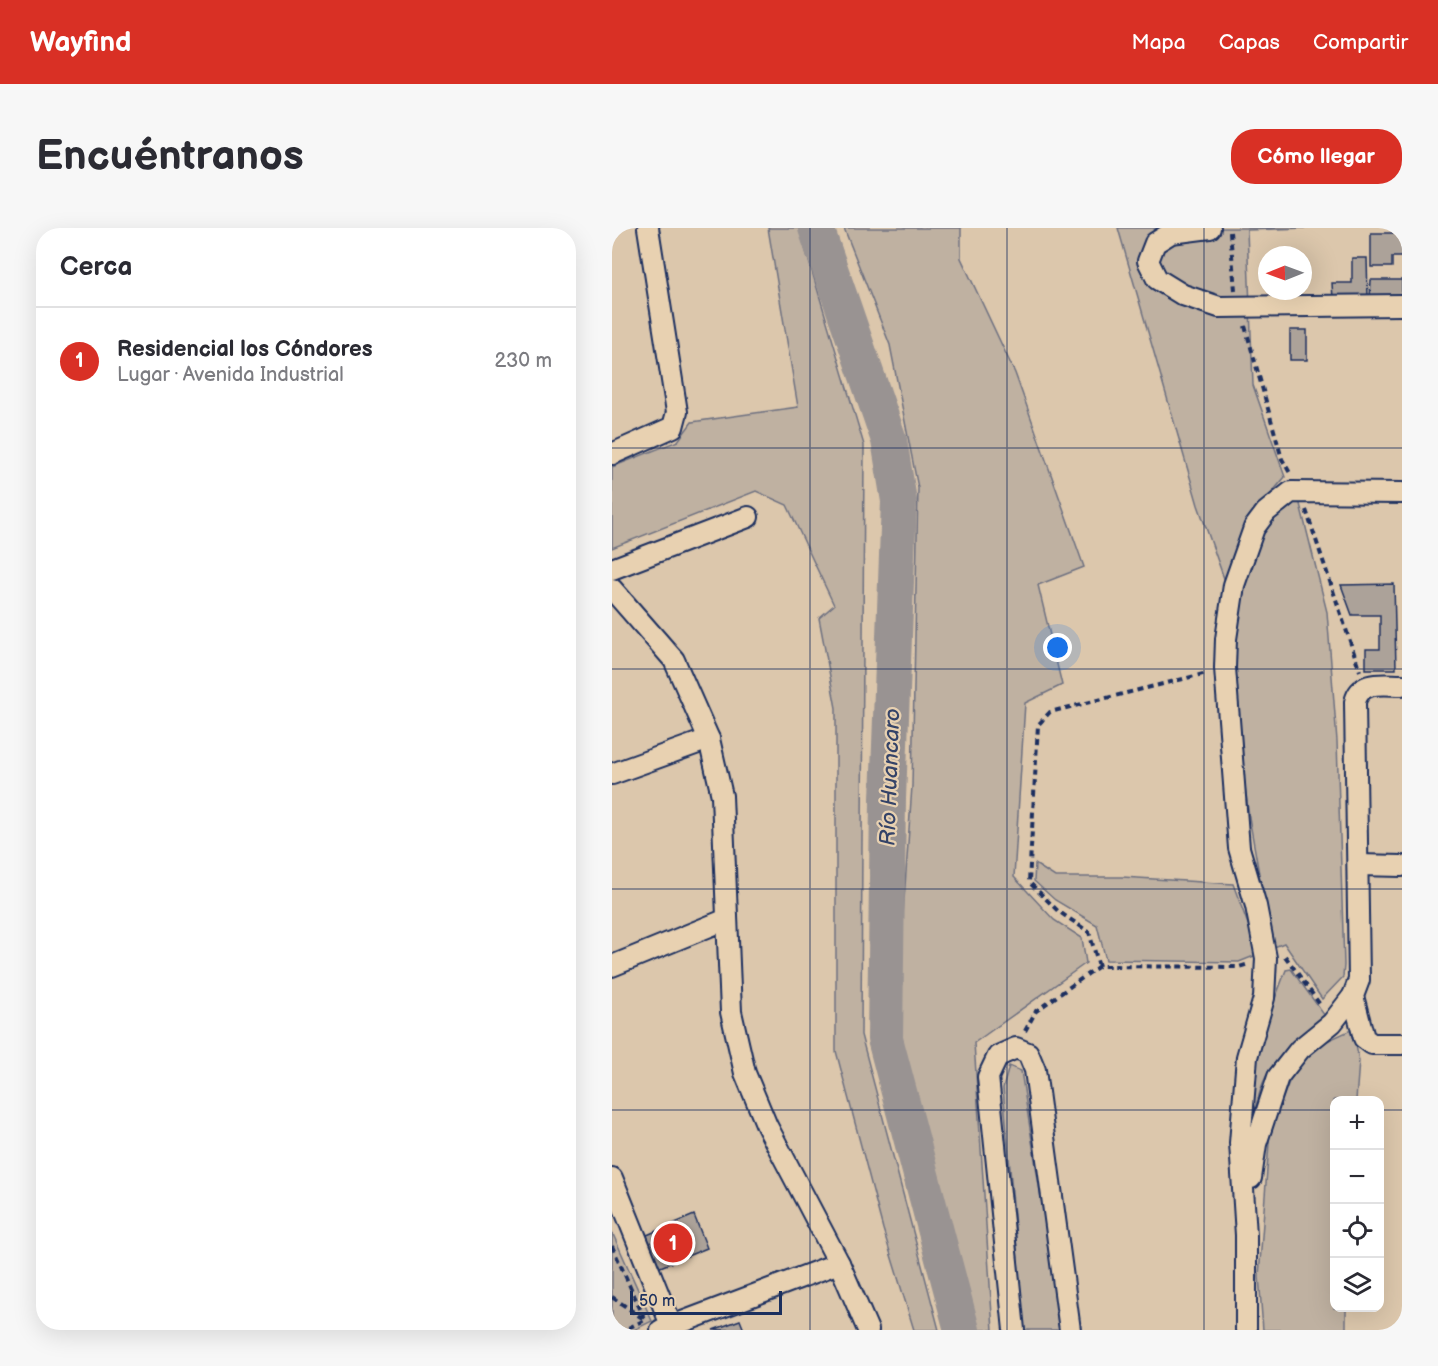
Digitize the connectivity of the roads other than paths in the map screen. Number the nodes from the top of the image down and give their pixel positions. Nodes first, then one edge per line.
1 (648, 228) edge
2 (1210, 228) edge
3 (1402, 306) edge
4 (612, 454) edge
5 (1402, 493) edge
6 (748, 517) dead end
7 (612, 569) edge
8 (612, 589) edge
9 (1402, 685) edge
10 (709, 739) junction
11 (612, 774) edge
12 (1358, 865) junction
13 (1402, 866) edge
14 (727, 920) junction
15 (612, 966) edge
16 (1353, 996) junction
17 (1402, 1044) edge
18 (612, 1178) edge
19 (1246, 1235) junction
20 (839, 1263) junction
21 (663, 1326) edge
22 (867, 1330) edge
23 (1014, 1330) edge
24 (1070, 1330) edge
25 (1246, 1330) edge

1 - 4 street
2 - 3 street
5 - 19 street
6 - 7 street
8 - 10 street
9 - 12 street
10 - 11 street
10 - 14 street
12 - 13 street
12 - 16 street
14 - 15 street
14 - 20 street
16 - 17 street
16 - 19 street
18 - 21 street
19 - 25 street
20 - 21 street
20 - 22 street
23 - 24 street

